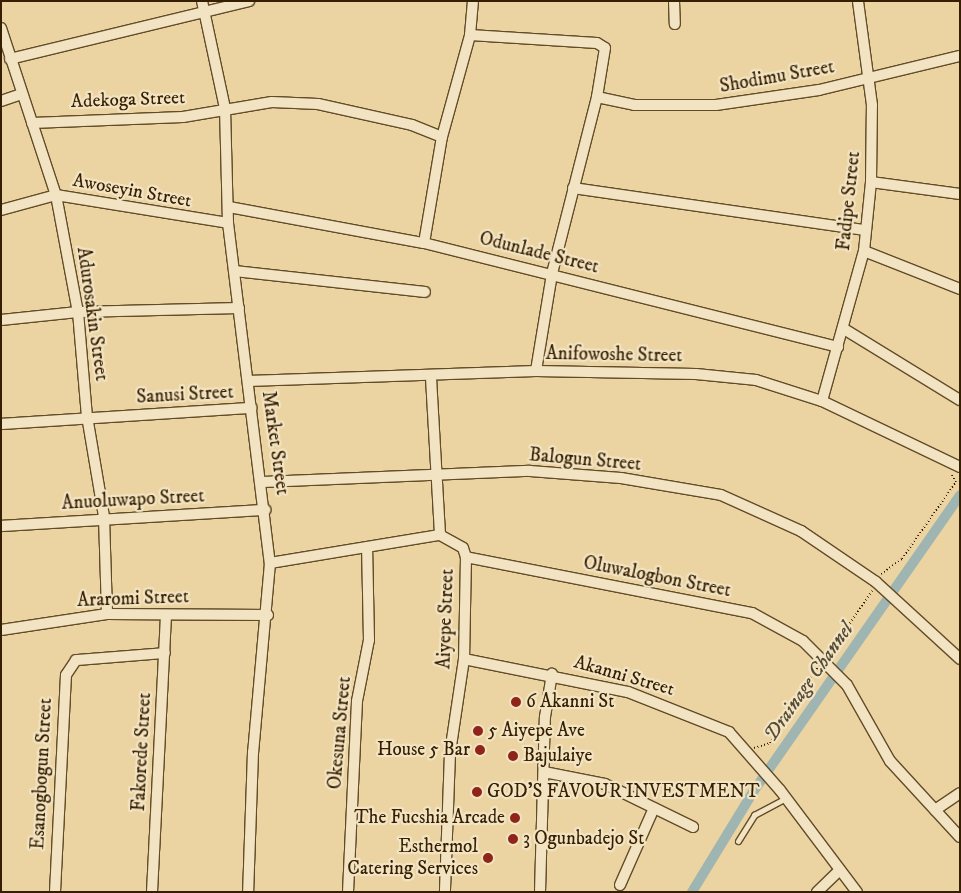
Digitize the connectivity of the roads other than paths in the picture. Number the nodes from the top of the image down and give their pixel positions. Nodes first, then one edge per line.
1 (249, 1) edge
2 (473, 1) edge
3 (674, 1) edge
4 (858, 1) edge
5 (204, 6) edge
6 (675, 24) dead end
7 (1, 28) edge
8 (470, 35) junction
9 (960, 56) edge
10 (10, 58) junction
11 (869, 77) junction
12 (21, 94) junction
13 (597, 98) junction
14 (1, 101) edge
15 (225, 108) junction
16 (32, 123) junction
17 (442, 137) junction
18 (871, 182) junction
19 (573, 188) junction
20 (960, 194) edge
21 (56, 195) junction
22 (228, 206) junction
23 (1, 210) edge
24 (228, 223) junction
25 (865, 230) junction
26 (424, 243) junction
27 (864, 251) junction
28 (235, 270) junction
29 (552, 274) junction
30 (960, 289) edge
31 (425, 292) dead end
32 (239, 308) junction
33 (78, 312) junction
34 (1, 320) edge
35 (844, 329) junction
36 (838, 347) junction
37 (536, 371) junction
38 (431, 378) junction
39 (248, 380) junction
40 (960, 400) edge
41 (822, 401) junction
42 (251, 408) junction
43 (87, 416) junction
44 (1, 424) edge
45 (960, 467) edge
46 (433, 478) junction
47 (263, 482) junction
48 (266, 510) junction
49 (104, 517) junction
50 (1, 526) edge
51 (440, 535) junction
52 (367, 547) junction
53 (466, 558) junction
54 (270, 562) junction
55 (107, 614) junction
56 (166, 615) junction
57 (268, 615) junction
58 (1, 630) edge
59 (165, 653) junction
60 (960, 658) edge
61 (464, 659) junction
62 (552, 674) junction
63 (544, 772) junction
64 (960, 793) edge
65 (783, 794) junction
66 (654, 808) junction
67 (935, 810) junction
68 (693, 828) dead end
69 (960, 838) edge
70 (738, 841) dead end
71 (839, 871) junction
72 (620, 885) dead end
73 (55, 892) edge
74 (152, 892) edge
75 (248, 892) edge
76 (348, 892) edge
77 (445, 892) edge
78 (540, 892) edge
79 (816, 892) edge
80 (858, 892) edge

1 - 5 street
2 - 8 street
3 - 6 street
4 - 11 street, Fadipe Street
5 - 10 street
5 - 15 street, Market Street
7 - 10 street, Adurosakin Street
8 - 13 street
8 - 17 street
9 - 11 street, Shodimu Street
10 - 12 street, Adurosakin Street
11 - 13 street, Shodimu Street
11 - 18 street, Fadipe Street
12 - 14 street
12 - 16 street, Adurosakin Street
13 - 19 street
15 - 16 street, Adekoga Street
15 - 17 street, Adekoga Street
15 - 22 street, Market Street
16 - 21 street, Adurosakin Street
17 - 26 street
18 - 20 street
18 - 25 street, Fadipe Street
19 - 25 street
19 - 29 street
21 - 23 street, Awoseyin Street
21 - 24 street, Awoseyin Street
21 - 33 street, Adurosakin Street
22 - 24 street, Market Street
22 - 26 street, Odunlade Street
24 - 28 street, Market Street
25 - 27 street, Fadipe Street
26 - 29 street, Odunlade Street
27 - 30 street
27 - 35 street, Fadipe Street
28 - 31 street
28 - 32 street, Market Street
29 - 36 street, Odunlade Street
29 - 37 street
32 - 33 street
32 - 39 street, Market Street
33 - 34 street
33 - 43 street, Adurosakin Street
35 - 36 street, Fadipe Street
35 - 40 street
36 - 41 street, Fadipe Street
37 - 38 street, Anifowoshe Street
37 - 41 street, Anifowoshe Street
38 - 39 street, Anifowoshe Street
38 - 46 street
39 - 42 street, Market Street
41 - 45 street, Anifowoshe Street
42 - 43 street, Sanusi Street
42 - 47 street, Market Street
43 - 44 street, Sanusi Street
43 - 49 street, Adurosakin Street
46 - 47 street, Balogun Street
46 - 51 street
46 - 60 street, Balogun Street
47 - 48 street, Market Street
48 - 49 street, Anuoluwapo Street
48 - 54 street, Market Street
49 - 50 street, Anuoluwapo Street
49 - 55 street, Adurosakin Street
51 - 52 street
51 - 53 street, Aiyepe Street
52 - 54 street
52 - 76 street, Okesuna Street
53 - 61 street, Aiyepe Street
53 - 67 street, Oluwalogbon Street
54 - 57 street, Market Street
55 - 56 street, Araromi Street
55 - 58 street, Araromi Street
56 - 57 street, Araromi Street
56 - 59 street, Fakorede Street
57 - 75 street, Market Street
59 - 73 street, Esanogbogun Street
59 - 74 street, Fakorede Street
61 - 62 street, Akanni Street
61 - 77 street, Aiyepe Street
62 - 63 street
62 - 65 street, Akanni Street
63 - 66 street
63 - 78 street
64 - 67 street
65 - 70 lane
65 - 71 street, Akanni Street
66 - 68 street
66 - 72 street
67 - 69 street, Oluwalogbon Street
71 - 79 street
71 - 80 street, Akanni Street

